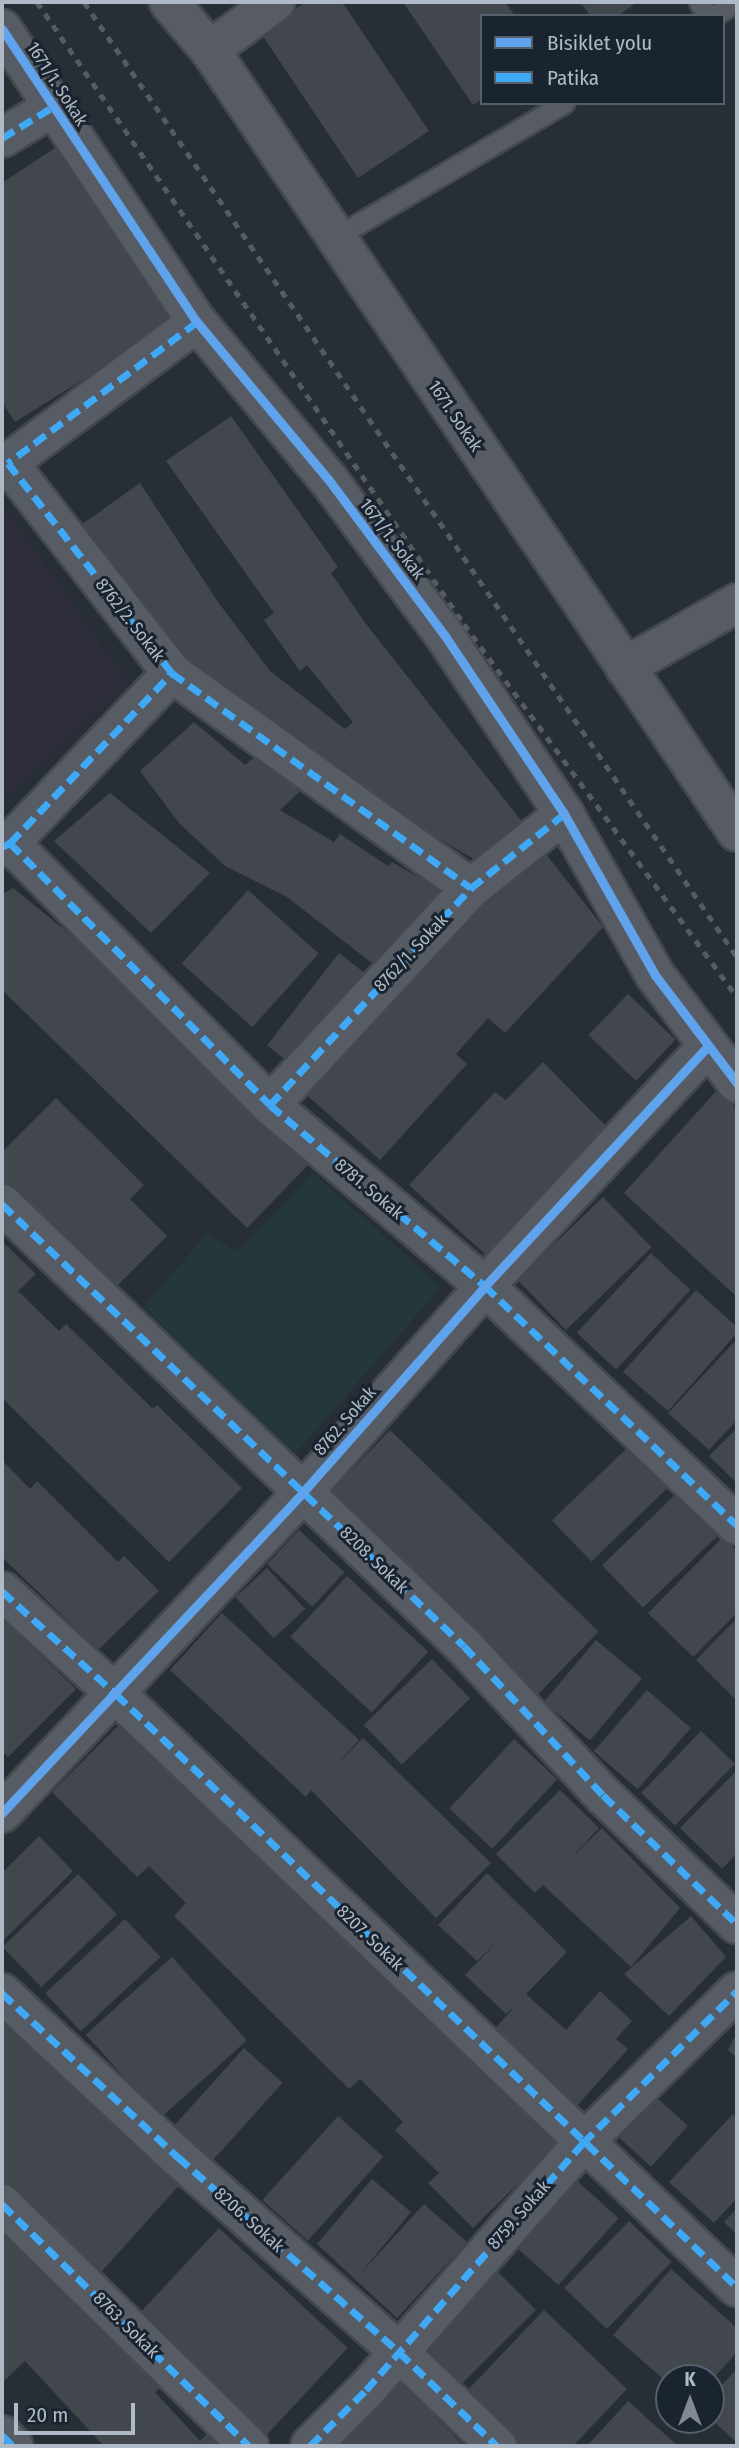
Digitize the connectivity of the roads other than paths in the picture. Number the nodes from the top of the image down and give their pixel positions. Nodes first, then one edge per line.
1 (169, 2) edge
2 (275, 2) edge
3 (735, 2) edge
4 (717, 14) edge
5 (2, 29) edge
6 (210, 50) junction
7 (561, 105) edge
8 (53, 107) junction
9 (2, 138) edge
10 (334, 238) junction
11 (197, 322) junction
12 (5, 458) edge
13 (737, 603) edge
14 (625, 667) junction
15 (172, 673) junction
16 (564, 814) junction
17 (737, 832) edge
18 (5, 841) edge
19 (471, 888) junction
20 (707, 1047) junction
21 (737, 1083) edge
22 (270, 1105) junction
23 (2, 1205) edge
24 (485, 1286) junction
25 (303, 1492) junction
26 (737, 1525) edge
27 (2, 1591) edge
28 (116, 1694) junction
29 (2, 1813) edge
30 (737, 1924) edge
31 (737, 1992) edge
32 (2, 1993) edge
33 (583, 2143) junction
34 (2, 2204) edge
35 (737, 2287) edge
36 (399, 2352) junction
37 (2, 2435) edge
38 (13, 2446) edge
39 (249, 2446) edge
40 (310, 2446) edge
41 (497, 2446) edge

1 - 6 street, 1671. Sokak
2 - 6 street
3 - 4 lane
5 - 8 street, 1671/1. Sokak
6 - 10 street, 1671. Sokak
7 - 10 lane
8 - 9 street
8 - 11 street, 1671/1. Sokak
10 - 14 street, 1671. Sokak
11 - 12 street, 8762/2. Sokak
11 - 16 street, 1671/1. Sokak
12 - 15 street, 8762/2. Sokak
13 - 14 street
14 - 17 street, 1671. Sokak
15 - 18 street
15 - 19 street, 8762/2. Sokak
16 - 19 street, 8762/1. Sokak
16 - 20 street, 1671/1. Sokak
18 - 22 street, 8781. Sokak
19 - 22 street, 8762/1. Sokak
20 - 21 street, 1671/1. Sokak
20 - 24 street, 8762. Sokak
22 - 24 street, 8781. Sokak
23 - 25 street, 8208. Sokak
24 - 25 street, 8762. Sokak
24 - 26 street, 8781. Sokak
25 - 28 street, 8762. Sokak
25 - 30 street, 8208. Sokak
27 - 28 street, 8207. Sokak
28 - 29 street, 8762. Sokak
28 - 33 street, 8207. Sokak
31 - 33 street, 8759. Sokak
32 - 36 street, 8206. Sokak
33 - 35 street, 8207. Sokak
33 - 36 street, 8759. Sokak
34 - 39 street, 8763. Sokak
36 - 40 street, 8759. Sokak
36 - 41 street, 8206. Sokak
37 - 38 street

